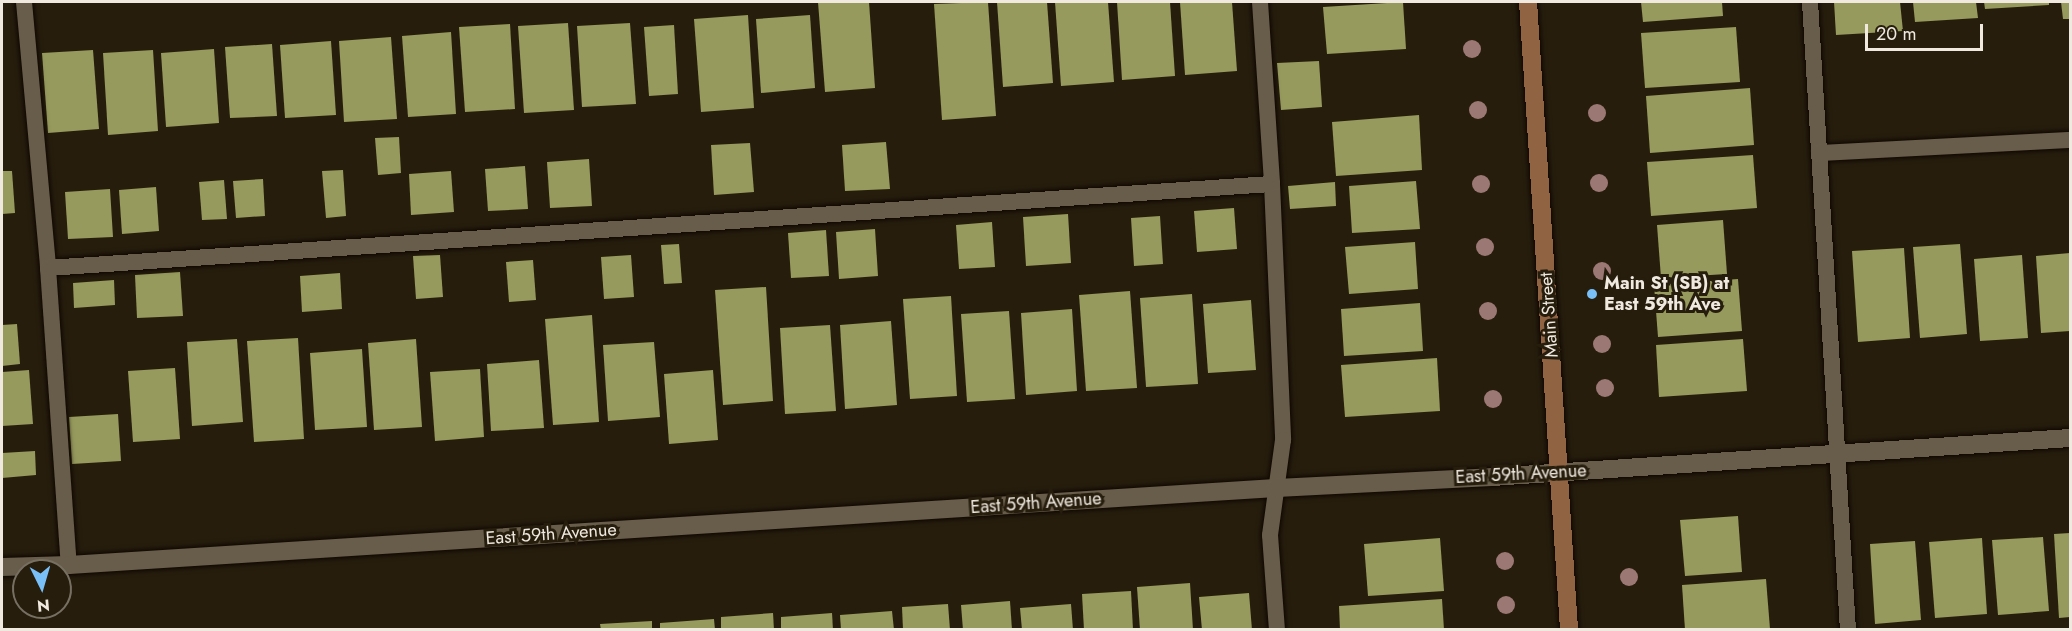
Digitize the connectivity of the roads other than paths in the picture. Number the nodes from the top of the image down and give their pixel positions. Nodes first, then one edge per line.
1 (24, 2) edge
2 (1260, 2) edge
3 (1528, 2) edge
4 (1810, 2) edge
5 (2070, 140) edge
6 (1819, 153) junction
7 (1272, 184) junction
8 (48, 268) junction
9 (2070, 438) edge
10 (1836, 453) junction
11 (1560, 473) junction
12 (1276, 488) junction
13 (69, 559) edge
14 (72, 565) edge
15 (1277, 630) edge
16 (1569, 630) edge
17 (1848, 630) edge

1 - 8 lane
2 - 7 lane
3 - 11 main road, Main Street
4 - 6 lane
5 - 6 lane
6 - 10 lane
7 - 8 lane
7 - 12 lane
8 - 13 lane
9 - 10 street, East 59th Avenue
10 - 11 street, East 59th Avenue
10 - 17 lane
11 - 12 street, East 59th Avenue
11 - 16 main road, Main Street
12 - 14 street, East 59th Avenue
12 - 15 lane

